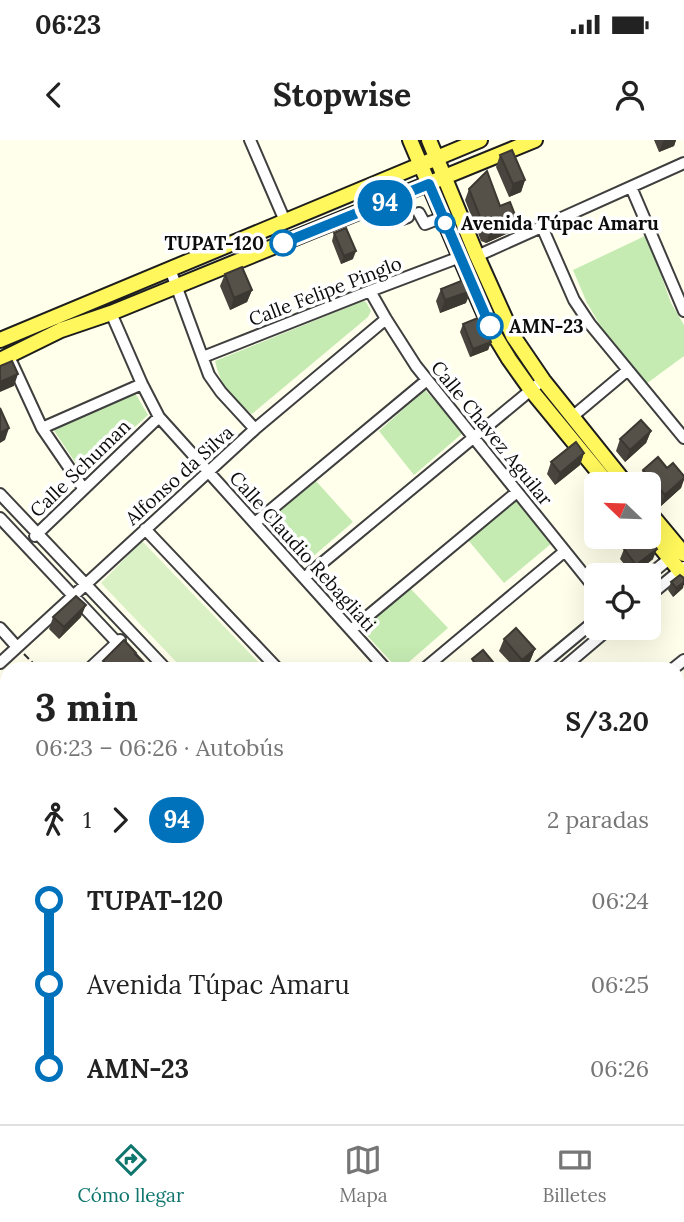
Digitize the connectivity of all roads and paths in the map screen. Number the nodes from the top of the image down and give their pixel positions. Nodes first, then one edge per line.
1 (250, 140) edge
2 (410, 140) edge
3 (429, 140) edge
4 (480, 140) edge
5 (535, 140) edge
6 (436, 159) junction
7 (684, 163) edge
8 (421, 165) junction
9 (399, 174) junction
10 (444, 177) junction
11 (429, 184) junction
12 (631, 187) junction
13 (399, 197) junction
14 (457, 209) junction
15 (419, 213) dead end
16 (408, 217) dead end
17 (443, 217) junction
18 (285, 221) junction
19 (542, 227) junction
20 (477, 256) junction
21 (460, 257) junction
22 (170, 269) junction
23 (176, 287) junction
24 (370, 291) junction
25 (684, 311) edge
26 (111, 313) junction
27 (386, 319) junction
28 (0, 340) edge
29 (203, 357) junction
30 (5, 358) edge
31 (628, 370) junction
32 (427, 380) junction
33 (543, 380) junction
34 (142, 384) junction
35 (531, 390) junction
36 (159, 417) junction
37 (572, 417) junction
38 (42, 428) junction
39 (255, 429) junction
40 (474, 438) junction
41 (684, 438) edge
42 (208, 472) junction
43 (598, 472) edge
44 (616, 472) edge
45 (83, 488) junction
46 (517, 492) junction
47 (0, 494) edge
48 (0, 518) edge
49 (255, 523) junction
50 (145, 529) junction
51 (662, 529) edge
52 (38, 534) junction
53 (662, 541) edge
54 (25, 545) junction
55 (565, 551) junction
56 (679, 552) edge
57 (661, 566) edge
58 (683, 571) edge
59 (584, 575) edge
60 (304, 578) junction
61 (86, 584) junction
62 (661, 587) edge
63 (72, 596) junction
64 (0, 628) edge
65 (584, 629) edge
66 (351, 630) junction
67 (130, 631) junction
68 (597, 640) edge
69 (117, 643) junction
70 (17, 647) junction
71 (1, 662) edge
72 (32, 662) edge
73 (96, 662) edge
74 (135, 662) edge
75 (159, 662) edge
76 (271, 662) edge
77 (380, 662) edge
78 (432, 662) edge
79 (545, 662) edge
80 (570, 662) edge

1 - 18 street
2 - 8 main road
3 - 6 main road
4 - 6 main road
5 - 10 main road
6 - 8 main road
6 - 10 main road
7 - 12 street
8 - 9 main road
8 - 11 main road
9 - 13 main road
9 - 18 main road
10 - 11 main road
10 - 14 main road
11 - 13 main road
11 - 17 main road
12 - 19 street
12 - 25 street
13 - 16 street
13 - 23 main road
14 - 17 main road
14 - 20 main road
15 - 17 street
17 - 21 main road
18 - 22 main road
19 - 20 street
19 - 31 street
20 - 33 main road
21 - 24 street, Calle Felipe Pinglo
21 - 35 main road
22 - 23 street
22 - 28 main road
23 - 26 main road
23 - 29 street
24 - 27 street, Calle Chavez Aguilar
24 - 29 street, Calle Felipe Pinglo
26 - 30 main road
26 - 34 street, Calle Claudio Rebagliati
27 - 32 street, Calle Chavez Aguilar
27 - 39 street, Alfonso da Silva
29 - 39 street
30 - 38 street
31 - 37 street
31 - 41 street
32 - 40 street, Calle Chavez Aguilar
32 - 49 street
33 - 35 street
33 - 37 main road
34 - 36 street, Calle Claudio Rebagliati
34 - 38 street
35 - 40 street
35 - 43 main road
36 - 42 street, Calle Claudio Rebagliati
36 - 45 street, Calle Schuman
37 - 44 main road
38 - 45 street
39 - 42 street, Alfonso da Silva
40 - 46 street, Calle Chavez Aguilar
40 - 60 street
42 - 49 street, Calle Claudio Rebagliati
42 - 50 street, Alfonso da Silva
45 - 52 street, Calle Schuman
46 - 55 street, Calle Chavez Aguilar
46 - 66 street
47 - 52 street
48 - 54 street
49 - 60 street, Calle Claudio Rebagliati
50 - 61 street, Alfonso da Silva
50 - 76 street
51 - 56 main road
52 - 54 street, Calle Schuman
52 - 61 street
53 - 56 main road
54 - 63 street
55 - 59 street, Calle Chavez Aguilar
55 - 78 street
56 - 57 street
56 - 58 main road
58 - 62 street
60 - 66 street, Calle Claudio Rebagliati
61 - 63 street, Alfonso da Silva
61 - 67 street
63 - 69 street
63 - 70 street, Alfonso da Silva
64 - 70 street
65 - 79 street
66 - 77 street, Calle Claudio Rebagliati
67 - 69 street
67 - 75 street
68 - 80 street
69 - 73 street
69 - 74 street
70 - 71 street, Alfonso da Silva
70 - 72 path

